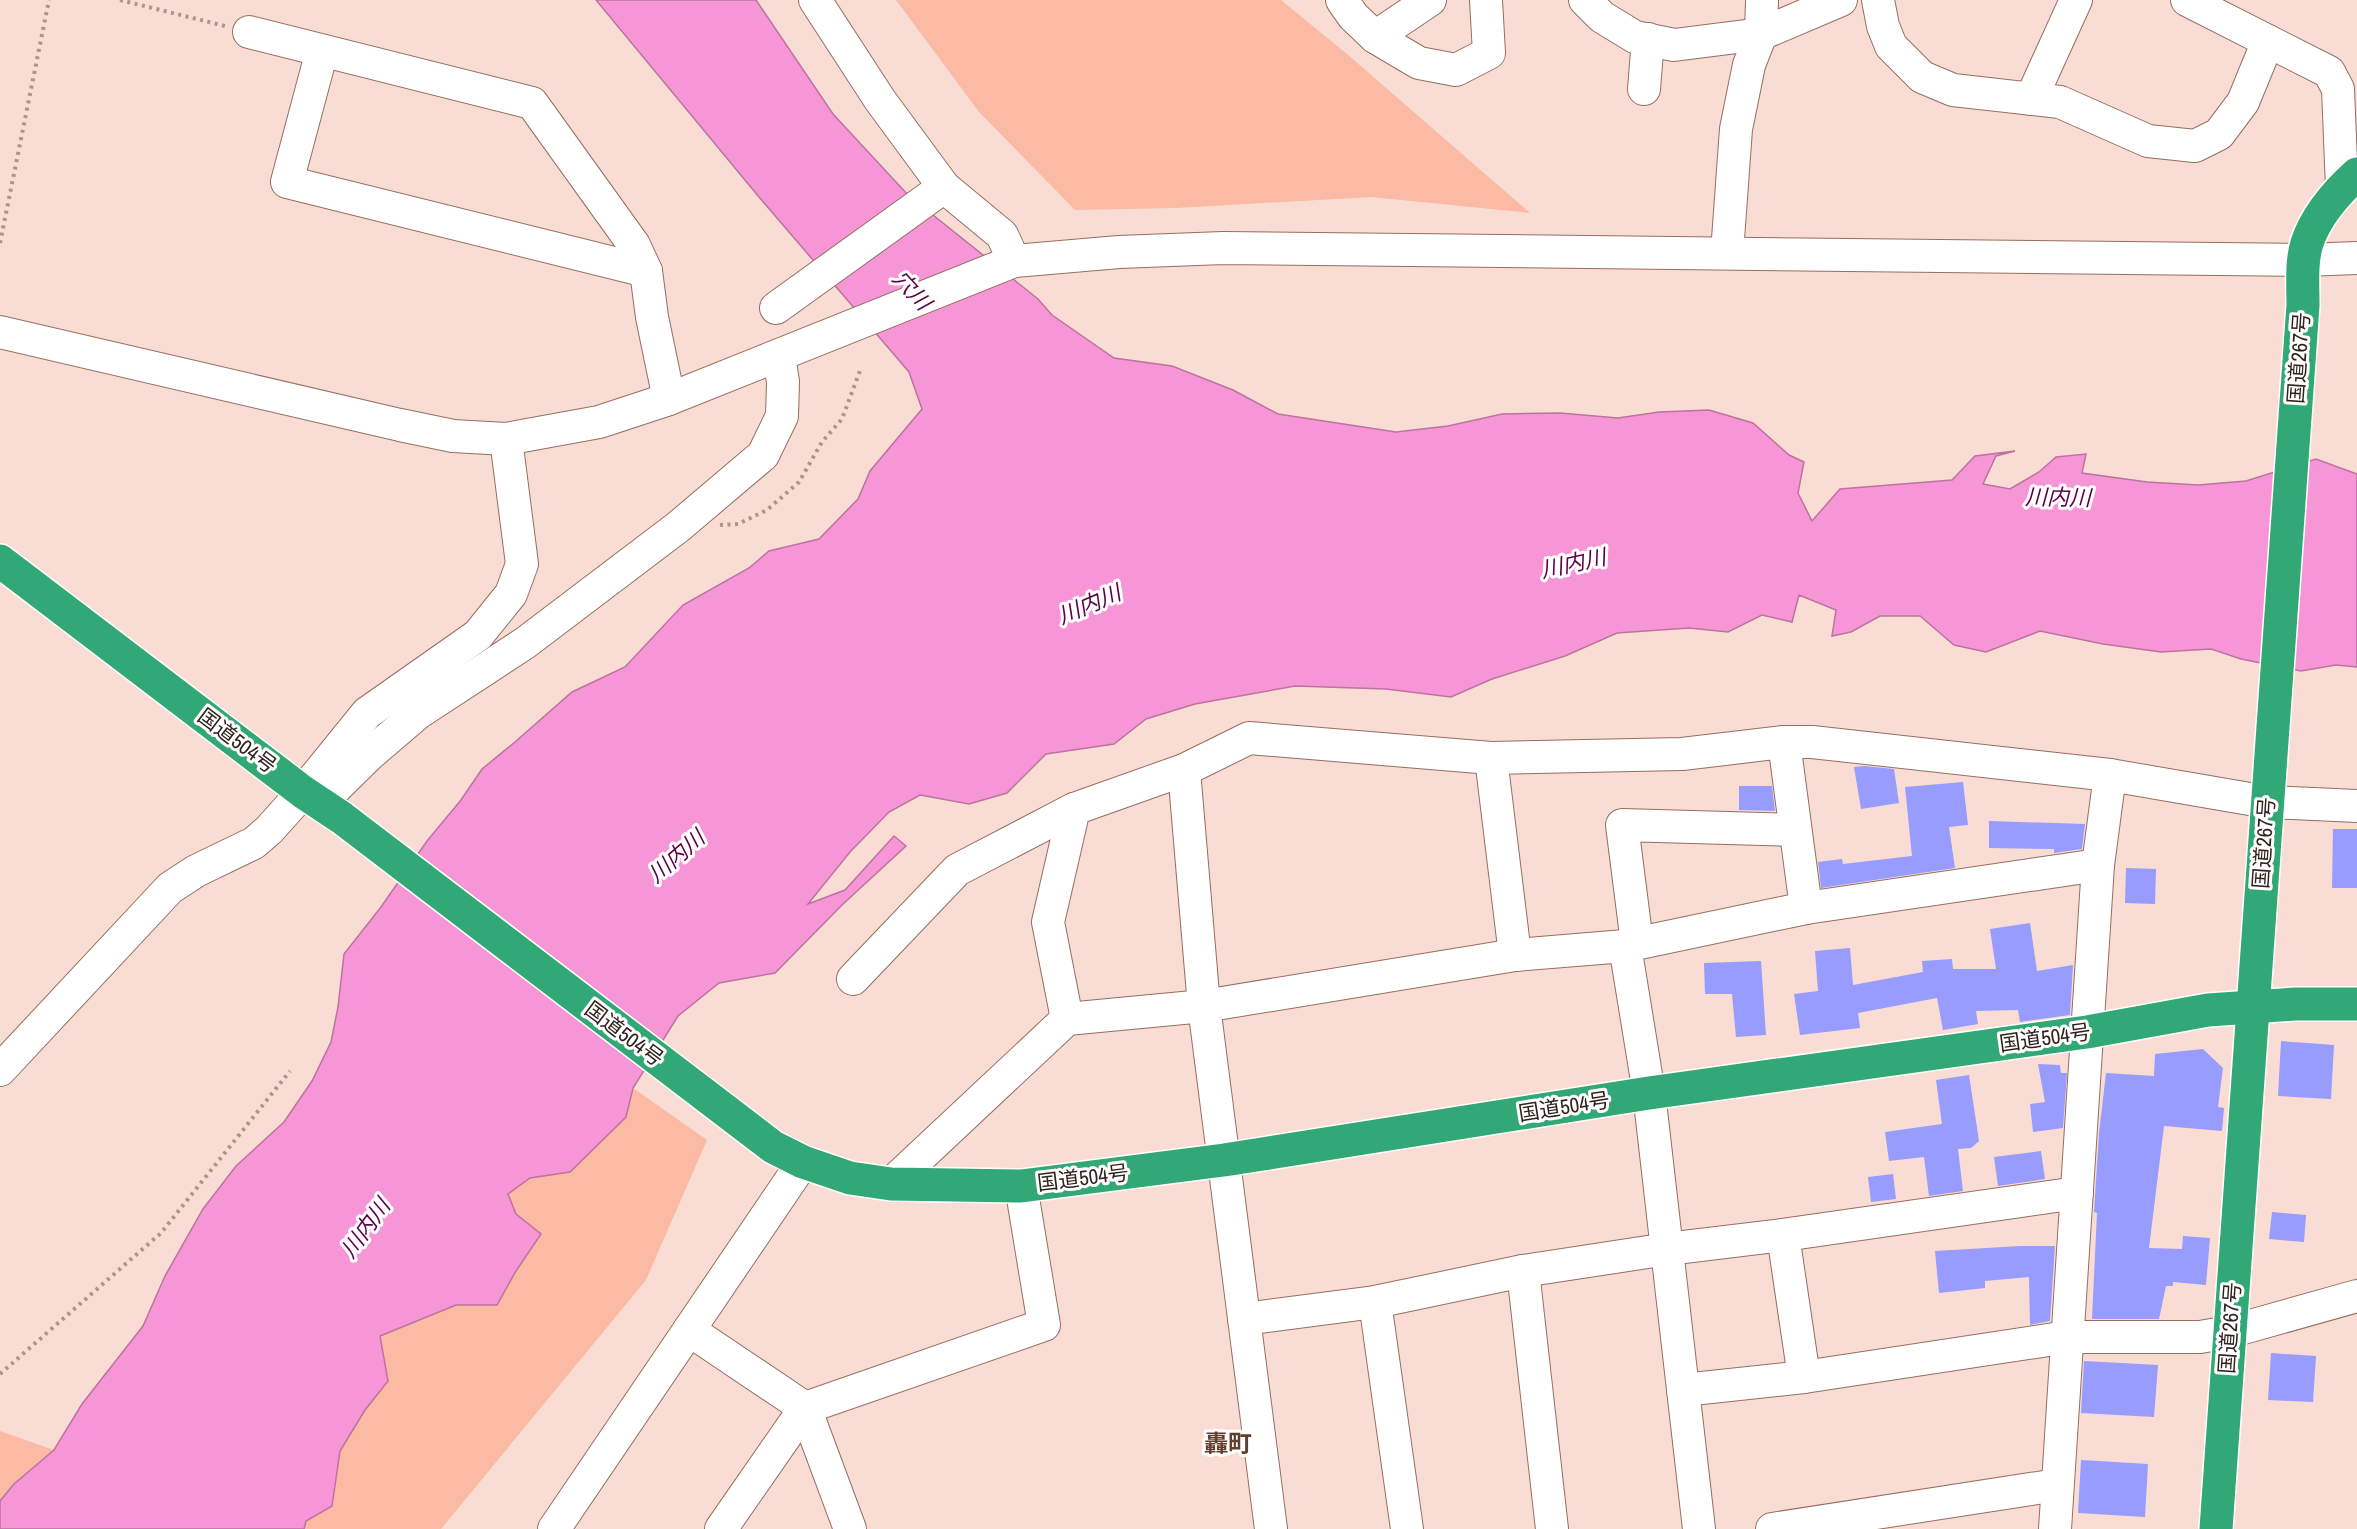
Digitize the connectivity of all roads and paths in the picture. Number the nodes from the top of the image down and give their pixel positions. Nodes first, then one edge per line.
1 (49, 0) edge
2 (120, 0) edge
3 (815, 0) edge
4 (1342, 0) edge
5 (1430, 0) edge
6 (1486, 0) edge
7 (1585, 0) edge
8 (1762, 0) edge
9 (1841, 0) edge
10 (1878, 0) edge
11 (2076, 0) edge
12 (2187, 0) edge
13 (249, 32) joint
14 (1761, 34) junction
15 (1375, 37) junction
16 (1648, 39) junction
17 (2268, 41) junction
18 (322, 51) junction
19 (1644, 89) dead end
20 (2031, 99) junction
21 (2349, 181) edge
22 (938, 193) junction
23 (0, 243) edge
24 (1727, 253) junction
25 (2357, 258) edge
26 (2304, 260) junction
27 (1014, 261) junction
28 (646, 272) junction
29 (776, 308) dead end
30 (0, 332) edge
31 (779, 356) junction
32 (861, 368) dead end
33 (669, 399) junction
34 (507, 439) junction
35 (718, 525) dead end
36 (0, 561) edge
37 (1784, 742) junction
38 (1491, 758) junction
39 (1184, 770) junction
40 (2110, 775) junction
41 (2268, 791) junction
42 (322, 804) junction
43 (2357, 806) edge
44 (1074, 809) junction
45 (1795, 830) junction
46 (2098, 865) junction
47 (1806, 908) junction
48 (1631, 944) junction
49 (1515, 955) junction
50 (853, 979) dead end
51 (2357, 1004) edge
52 (1204, 1006) junction
53 (2252, 1006) junction
54 (1067, 1019) junction
55 (2087, 1032) junction
56 (0, 1070) edge
57 (290, 1071) dead end
58 (1649, 1093) junction
59 (1224, 1160) junction
60 (803, 1162) junction
61 (891, 1184) junction
62 (1021, 1186) junction
63 (2077, 1193) junction
64 (1783, 1234) junction
65 (1667, 1249) junction
66 (1523, 1271) junction
67 (2357, 1296) edge
68 (1375, 1302) junction
69 (1245, 1319) junction
70 (689, 1330) junction
71 (2229, 1332) junction
72 (2068, 1337) junction
73 (0, 1374) edge
74 (1804, 1377) junction
75 (1683, 1390) junction
76 (805, 1408) junction
77 (2057, 1485) junction
78 (1865, 1522) edge
79 (554, 1529) edge
80 (721, 1529) edge
81 (850, 1529) edge
82 (1271, 1529) edge
83 (1407, 1529) edge
84 (1552, 1529) edge
85 (1699, 1529) edge
86 (1772, 1529) edge
87 (2055, 1529) edge
88 (2217, 1529) edge

1 - 23 path
2 - 13 path
3 - 22 street
4 - 15 street
5 - 15 street
6 - 15 street
7 - 16 street
8 - 14 street
9 - 14 street
10 - 20 street
11 - 20 street
12 - 17 street
13 - 18 street
14 - 16 street
14 - 24 street
16 - 19 street
17 - 20 street
17 - 21 street
18 - 28 street
18 - 28 street
21 - 26 highway, 国道267号
22 - 27 street
22 - 29 street
24 - 26 street
24 - 27 street
25 - 26 street
26 - 41 highway, 国道267号
27 - 31 street
28 - 33 street
30 - 34 street
31 - 33 street
31 - 42 street
32 - 35 path
33 - 34 street
34 - 42 street
36 - 42 highway, 国道504号
37 - 38 street
37 - 40 street
37 - 45 street
38 - 39 street
38 - 49 street
39 - 44 street
39 - 52 street
40 - 41 street
40 - 46 street
41 - 43 street
41 - 53 highway, 国道267号
42 - 56 street
42 - 60 highway, 国道504号
44 - 50 street
44 - 54 street
45 - 47 street
45 - 48 street
46 - 47 street
46 - 55 street
47 - 48 street
48 - 49 street
48 - 58 street
49 - 52 street
51 - 53 highway, 国道504号
52 - 54 street
52 - 59 street
53 - 55 highway, 国道504号
53 - 71 highway, 国道267号
54 - 61 street
55 - 58 highway, 国道504号
55 - 63 street
57 - 73 path
58 - 59 highway, 国道504号
58 - 65 street
59 - 62 highway, 国道504号
59 - 69 street
60 - 61 highway, 国道504号
60 - 70 street
61 - 62 highway, 国道504号
62 - 76 street
63 - 64 street
63 - 72 street
64 - 65 street
64 - 74 street
65 - 66 street
65 - 75 street
66 - 68 street
66 - 84 street
67 - 71 street
68 - 69 street
68 - 83 street
69 - 82 street
70 - 76 street
70 - 79 street
71 - 72 street
71 - 88 highway, 国道267号
72 - 74 street
72 - 77 street
74 - 75 street
75 - 85 street
76 - 80 street
76 - 81 street
77 - 78 street
77 - 87 street
78 - 86 street

